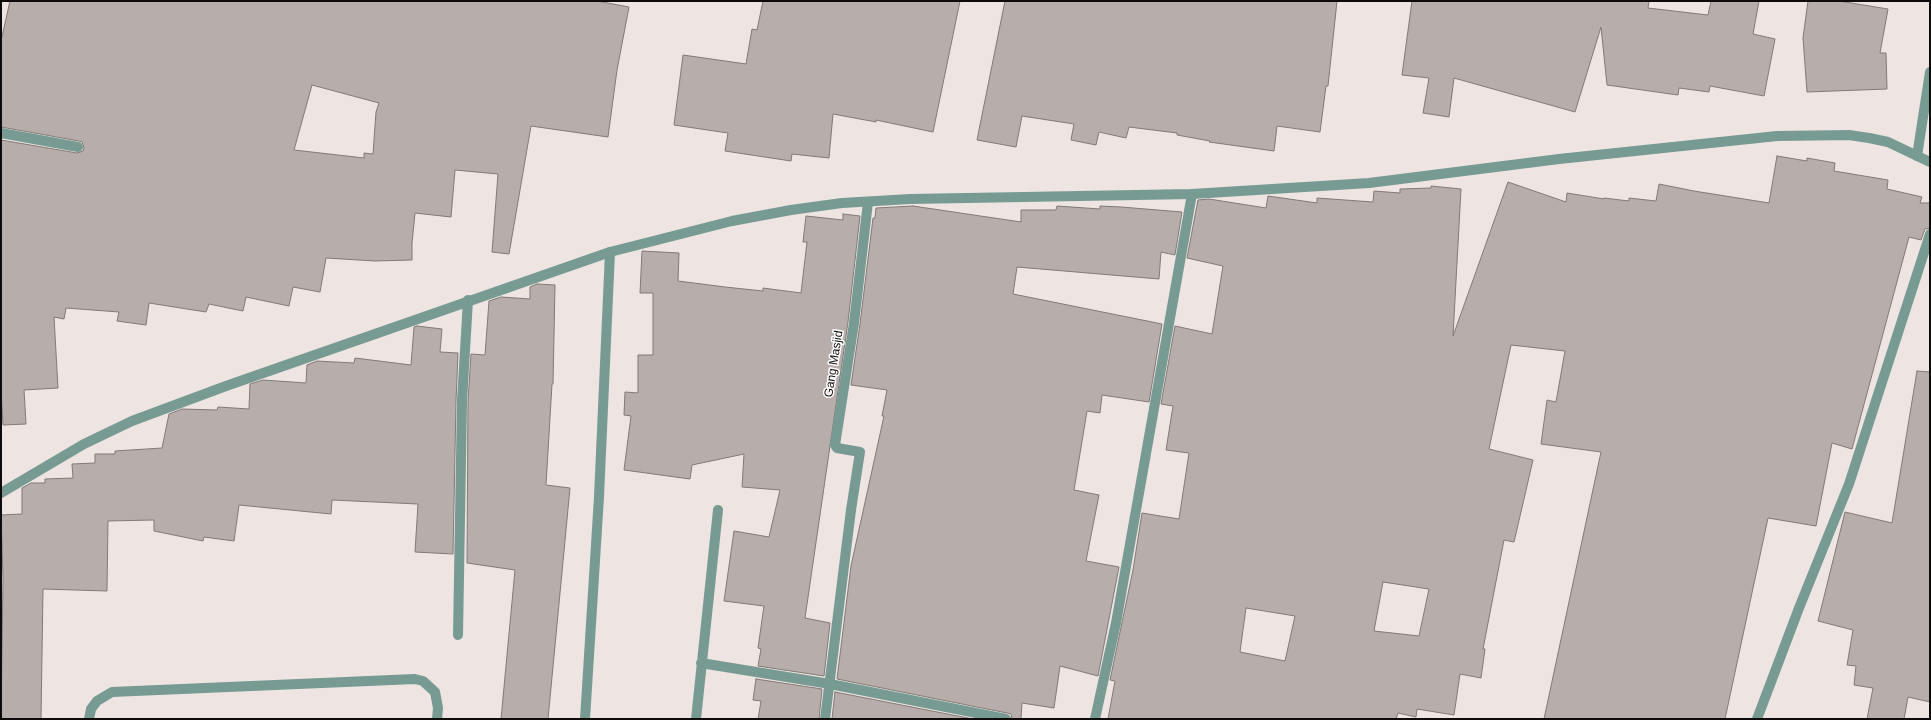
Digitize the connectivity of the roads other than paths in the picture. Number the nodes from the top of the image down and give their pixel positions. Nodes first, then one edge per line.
1 (1930, 72) edge
2 (1, 133) edge
3 (78, 147) dead end
4 (1917, 156) junction
5 (1930, 162) edge
6 (1192, 194) junction
7 (868, 202) junction
8 (1930, 234) edge
9 (610, 252) junction
10 (468, 300) junction
11 (1, 493) edge
12 (718, 510) dead end
13 (458, 634) dead end
14 (701, 663) junction
15 (830, 684) junction
16 (89, 719) edge
17 (437, 719) edge
18 (585, 719) edge
19 (696, 719) edge
20 (825, 719) edge
21 (1006, 719) edge
22 (1095, 719) edge
23 (1758, 719) edge

1 - 4 street
2 - 3 street
4 - 5 street
4 - 6 street
6 - 7 street
6 - 22 street
7 - 9 street
7 - 15 street, Gang Masjid
8 - 23 street
9 - 10 street
9 - 18 street
10 - 11 street
10 - 13 street
12 - 14 street
14 - 15 street
14 - 19 street
15 - 20 street
15 - 21 street
16 - 17 street

